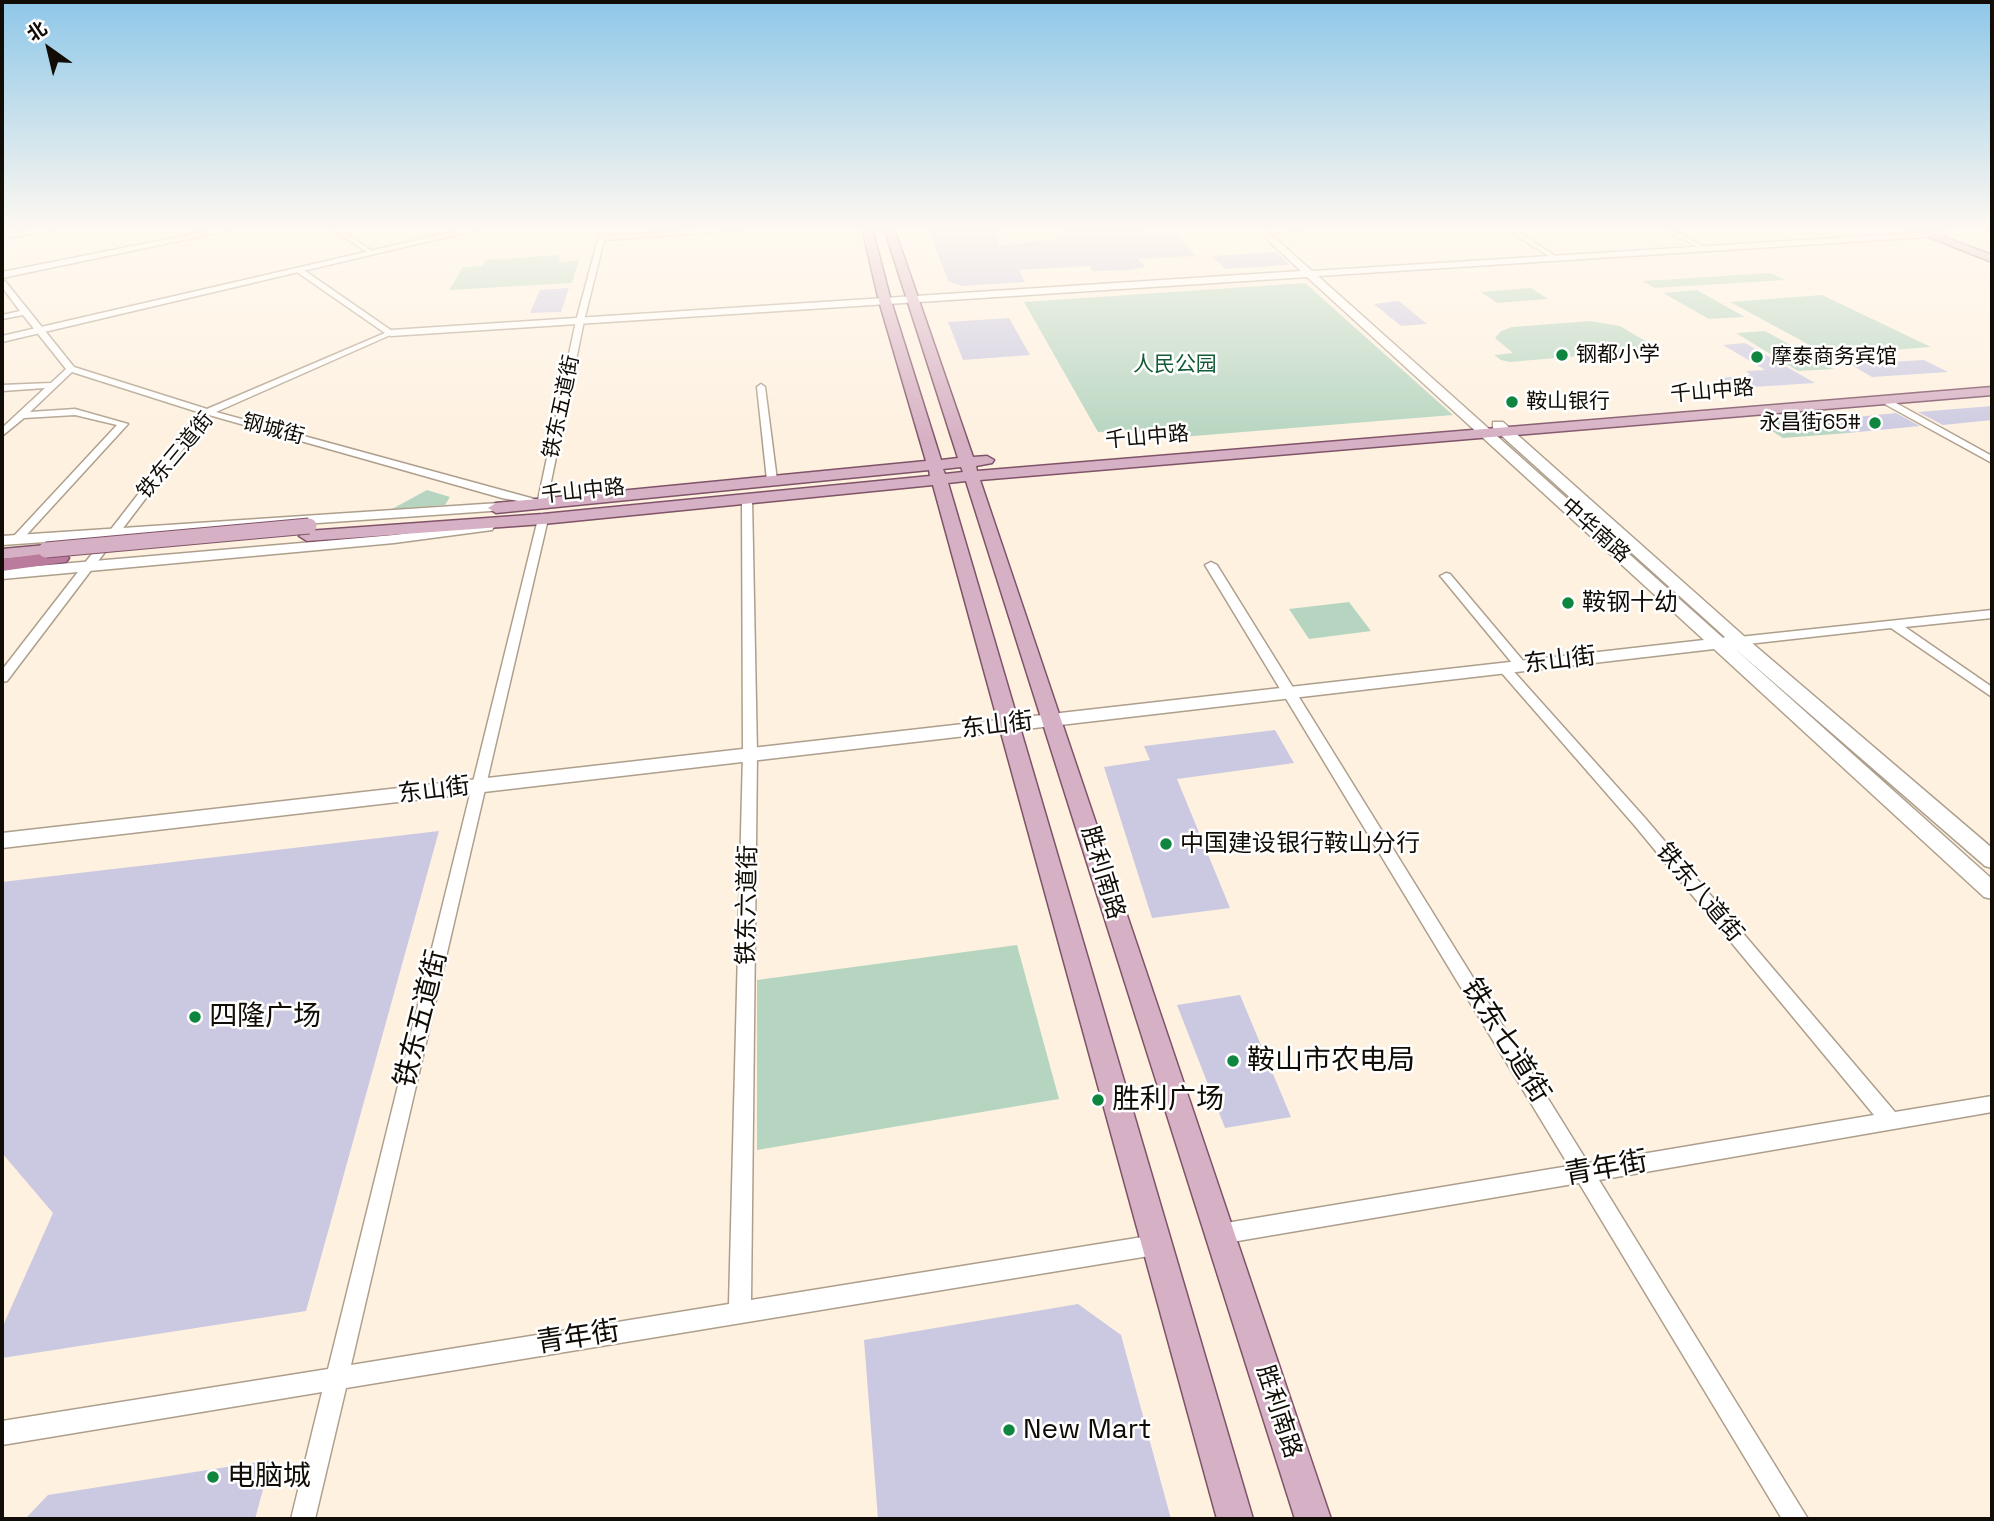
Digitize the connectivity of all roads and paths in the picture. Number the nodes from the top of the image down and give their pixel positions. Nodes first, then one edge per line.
1 (15, 299) edge
2 (173, 299) edge
3 (341, 299) edge
4 (586, 299) edge
5 (913, 299) joint
6 (1343, 299) edge
7 (1345, 299) edge
8 (885, 300) junction
9 (26, 312) junction
10 (2, 317) edge
11 (580, 321) junction
12 (39, 330) junction
13 (391, 333) junction
14 (2, 339) edge
15 (71, 369) junction
16 (1992, 381) edge
17 (54, 384) junction
18 (761, 387) dead end
19 (2, 388) edge
20 (1992, 391) edge
21 (1463, 395) dead end
22 (1884, 400) junction
23 (207, 412) junction
24 (21, 415) junction
25 (1490, 425) junction
26 (2, 433) edge
27 (1992, 460) edge
28 (970, 469) junction
29 (937, 472) junction
30 (772, 480) junction
31 (747, 498) junction
32 (542, 511) junction
33 (114, 533) junction
34 (5, 547) edge
35 (53, 554) junction
36 (90, 564) junction
37 (2, 565) edge
38 (1211, 565) dead end
39 (2, 574) edge
40 (1446, 576) dead end
41 (1992, 614) edge
42 (1893, 624) junction
43 (1739, 641) junction
44 (1718, 643) junction
45 (1512, 667) junction
46 (2, 678) edge
47 (1289, 692) junction
48 (1992, 693) edge
49 (1054, 719) junction
50 (1008, 725) junction
51 (751, 754) junction
52 (479, 786) junction
53 (2, 841) edge
54 (1992, 860) edge
55 (1992, 891) edge
56 (1992, 1104) edge
57 (1891, 1121) junction
58 (1586, 1173) junction
59 (1220, 1234) junction
60 (1155, 1245) junction
61 (740, 1311) junction
62 (335, 1377) junction
63 (2, 1433) edge
64 (303, 1519) edge
65 (1235, 1519) edge
66 (1313, 1519) edge
67 (1796, 1519) edge

1 - 9 street
2 - 12 street
3 - 13 street
4 - 11 street, 铁东五道街
5 - 8 street
5 - 28 main road, 胜利南路
6 - 25 street, 中华南路
7 - 21 street
8 - 11 street
8 - 29 main road, 胜利南路
9 - 10 street
9 - 12 street
11 - 13 street
11 - 32 street, 铁东五道街
12 - 14 street
12 - 15 street
13 - 23 street, 铁东三道街
15 - 17 street
15 - 23 street, 钢城街
16 - 25 main road, 千山中路
17 - 19 street
17 - 24 street
18 - 30 street
20 - 22 main road, 千山中路
22 - 25 main road, 千山中路
22 - 27 street
23 - 32 street, 钢城街
23 - 33 street, 铁东三道街
24 - 26 street
24 - 34 street
25 - 28 main road, 千山中路
25 - 43 street
25 - 44 street, 中华南路
28 - 29 main road, 千山中路
28 - 49 main road, 胜利南路
29 - 30 main road, 千山中路
29 - 31 main road, 千山中路
29 - 50 main road, 胜利南路
30 - 32 main road, 千山中路
31 - 32 main road, 千山中路
31 - 51 street, 铁东六道街
32 - 33 street
32 - 35 main road, 千山中路
32 - 36 main road
32 - 52 street, 铁东五道街
33 - 34 street
33 - 36 street, 铁东三道街
34 - 35 highway
35 - 37 highway
36 - 39 street
36 - 46 street, 铁东三道街
38 - 47 street, 铁东七道街
40 - 45 street, 铁东八道街
41 - 42 street, 东山街
42 - 43 street, 东山街
42 - 48 street
43 - 44 street, 东山街
43 - 54 street
44 - 45 street, 东山街
44 - 55 street, 中华南路
45 - 47 street, 东山街
45 - 57 street, 铁东八道街
47 - 49 street, 东山街
47 - 58 street, 铁东七道街
49 - 50 street, 东山街
49 - 59 main road, 胜利南路
50 - 51 street, 东山街
50 - 60 main road, 胜利南路
51 - 52 street, 东山街
51 - 61 street, 铁东六道街
52 - 53 street, 东山街
52 - 62 street, 铁东五道街
56 - 57 street, 青年街
57 - 58 street, 青年街
58 - 59 street, 青年街
58 - 67 street, 铁东七道街
59 - 66 main road, 胜利南路
60 - 61 street, 青年街
60 - 65 main road, 胜利南路
61 - 62 street, 青年街
62 - 63 street, 青年街
62 - 64 street, 铁东五道街

